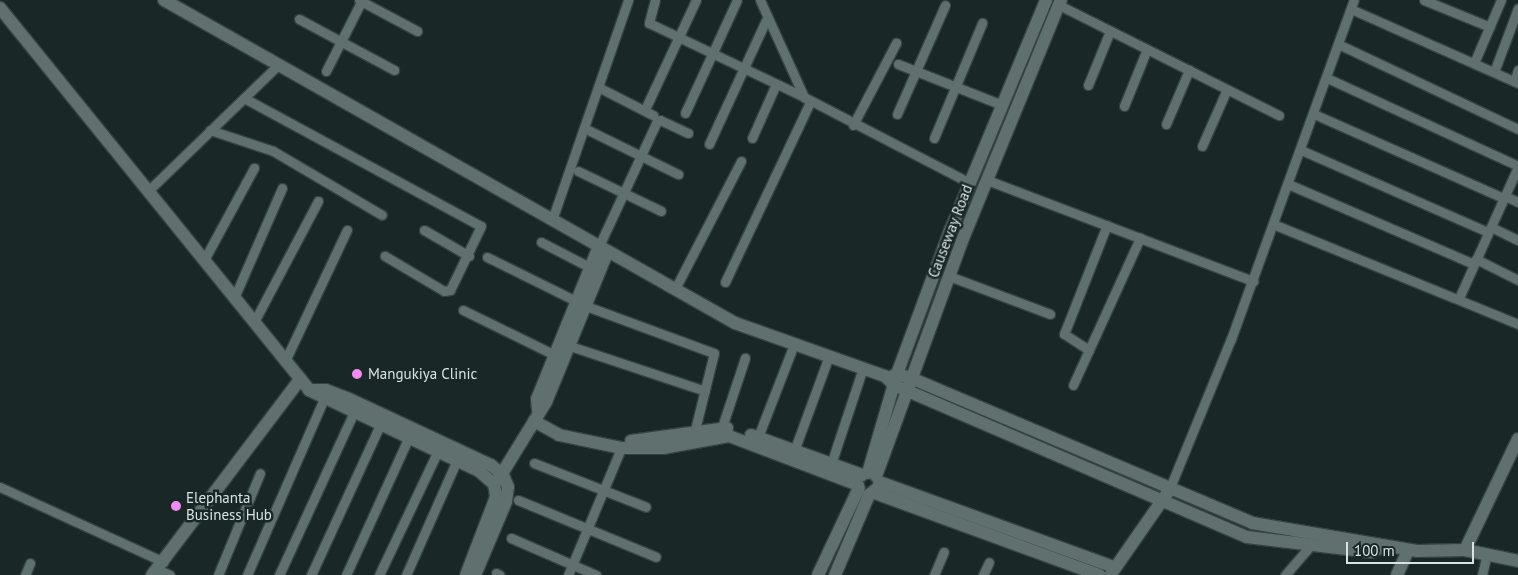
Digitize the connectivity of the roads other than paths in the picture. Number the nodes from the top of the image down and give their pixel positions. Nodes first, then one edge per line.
1 (164, 0) edge
2 (361, 0) edge
3 (628, 0) edge
4 (655, 0) edge
5 (696, 0) edge
6 (737, 0) edge
7 (760, 0) edge
8 (1046, 0) edge
9 (1424, 0) edge
10 (1502, 0) edge
11 (1060, 3) edge
12 (1353, 4) edge
13 (945, 6) dead end
14 (0, 8) edge
15 (1518, 8) edge
16 (299, 19) dead end
17 (766, 20) junction
18 (982, 23) dead end
19 (1490, 27) junction
20 (417, 31) dead end
21 (1110, 31) junction
22 (680, 38) junction
23 (341, 41) junction
24 (896, 43) dead end
25 (1338, 44) junction
26 (1147, 49) junction
27 (712, 54) junction
28 (1474, 63) junction
29 (898, 64) dead end
30 (278, 65) junction
31 (743, 68) junction
32 (394, 70) dead end
33 (1189, 70) junction
34 (1518, 70) edge
35 (326, 71) dead end
36 (916, 71) junction
37 (1494, 72) junction
38 (1327, 78) junction
39 (1516, 82) edge
40 (776, 84) junction
41 (1088, 85) dead end
42 (598, 87) junction
43 (955, 87) junction
44 (1227, 89) junction
45 (244, 98) junction
46 (807, 99) junction
47 (648, 105) dead end
48 (1002, 106) junction
49 (1124, 106) dead end
50 (685, 113) dead end
51 (897, 114) dead end
52 (1314, 114) junction
53 (653, 115) dead end
54 (1279, 115) dead end
55 (1166, 124) dead end
56 (853, 125) junction
57 (584, 128) junction
58 (1518, 129) edge
59 (210, 130) junction
60 (688, 133) dead end
61 (752, 138) dead end
62 (934, 138) dead end
63 (709, 144) dead end
64 (1202, 146) dead end
65 (1301, 150) junction
66 (640, 156) junction
67 (741, 161) dead end
68 (978, 163) junction
69 (1518, 166) edge
70 (254, 168) dead end
71 (578, 171) dead end
72 (678, 174) dead end
73 (989, 175) junction
74 (1288, 184) junction
75 (968, 187) junction
76 (282, 188) dead end
77 (148, 191) junction
78 (624, 193) junction
79 (981, 196) junction
80 (1504, 197) junction
81 (318, 201) dead end
82 (1518, 202) edge
83 (661, 211) dead end
84 (382, 215) dead end
85 (552, 220) junction
86 (1273, 224) junction
87 (1107, 226) junction
88 (1490, 229) junction
89 (347, 230) dead end
90 (424, 230) dead end
91 (1140, 238) junction
92 (1518, 240) edge
93 (541, 242) dead end
94 (604, 249) junction
95 (385, 256) dead end
96 (468, 256) junction
97 (487, 257) dead end
98 (204, 260) junction
99 (1475, 262) junction
100 (591, 268) junction
101 (949, 276) junction
102 (1518, 280) edge
103 (1253, 281) junction
104 (726, 282) dead end
105 (675, 289) junction
106 (234, 298) junction
107 (1458, 298) junction
108 (582, 305) junction
109 (463, 310) dead end
110 (1050, 314) dead end
111 (254, 322) junction
112 (1518, 324) edge
113 (794, 344) junction
114 (570, 346) junction
115 (1089, 350) junction
116 (555, 355) junction
117 (830, 356) junction
118 (745, 358) dead end
119 (286, 361) junction
120 (863, 368) junction
121 (300, 379) junction
122 (893, 379) junction
123 (910, 384) junction
124 (1073, 385) dead end
125 (309, 390) junction
126 (706, 391) junction
127 (324, 399) junction
128 (354, 412) junction
129 (536, 415) junction
130 (380, 425) junction
131 (722, 427) junction
132 (552, 428) junction
133 (695, 430) junction
134 (409, 437) junction
135 (758, 437) junction
136 (1518, 439) edge
137 (621, 448) junction
138 (438, 451) junction
139 (794, 451) junction
140 (457, 460) junction
141 (534, 463) dead end
142 (831, 464) junction
143 (260, 473) dead end
144 (499, 479) junction
145 (868, 484) junction
146 (1171, 485) junction
147 (0, 488) edge
148 (603, 490) junction
149 (1165, 499) junction
150 (518, 500) dead end
151 (646, 507) dead end
152 (587, 529) junction
153 (511, 538) dead end
154 (1309, 547) junction
155 (1382, 547) junction
156 (1408, 550) junction
157 (1465, 550) junction
158 (944, 552) dead end
159 (1487, 554) junction
160 (656, 557) dead end
161 (1518, 561) edge
162 (989, 562) dead end
163 (30, 563) dead end
164 (573, 565) junction
165 (157, 569) edge
166 (1115, 572) edge
167 (25, 575) edge
168 (170, 575) edge
169 (218, 575) edge
170 (247, 575) edge
171 (279, 575) edge
172 (311, 575) edge
173 (346, 575) edge
174 (379, 575) edge
175 (406, 575) edge
176 (466, 575) edge
177 (476, 575) edge
178 (568, 575) edge
179 (596, 575) edge
180 (818, 575) edge
181 (835, 575) edge
182 (934, 575) edge
183 (983, 575) edge
184 (1099, 575) edge
185 (1285, 575) edge
186 (1397, 575) edge
187 (1482, 575) edge

1 - 30 street
2 - 20 street
2 - 23 street
3 - 42 street
4 - 22 street
5 - 22 street
6 - 27 street
7 - 17 street
8 - 48 street, Causeway Road
9 - 19 street
10 - 19 street
11 - 21 street
11 - 73 street, Causeway Road
12 - 25 street
12 - 28 street
13 - 36 street
14 - 77 street
15 - 37 street
16 - 23 street
17 - 31 street
17 - 46 street
18 - 43 street
19 - 28 street
21 - 26 street
21 - 41 street
22 - 27 street
22 - 47 street
23 - 32 street
23 - 35 street
24 - 56 street
25 - 38 street
25 - 58 street
26 - 33 street
26 - 49 street
27 - 31 street
27 - 50 street
28 - 37 street
29 - 36 street
30 - 45 street
30 - 85 street
31 - 40 street
31 - 63 street
33 - 44 street
33 - 55 street
34 - 39 street
36 - 43 street
36 - 51 street
37 - 39 street
38 - 52 street
38 - 69 street
40 - 46 street
40 - 61 street
42 - 53 street
42 - 57 street
43 - 48 street
43 - 62 street
44 - 54 street
44 - 64 street
45 - 59 street
45 - 96 street
46 - 56 street
46 - 104 street
48 - 68 street, Causeway Road
52 - 65 street
52 - 80 street
56 - 75 street
57 - 66 street
57 - 85 street
59 - 77 street
59 - 84 street
60 - 66 street
65 - 74 street
65 - 88 street
66 - 72 street
66 - 78 street
67 - 105 street
68 - 73 street
68 - 75 street, Causeway Road
69 - 80 street
70 - 98 street
71 - 78 street
73 - 79 street, Causeway Road
73 - 87 street
74 - 86 street
74 - 99 street
75 - 79 street
75 - 122 street, Causeway Road
76 - 106 street
77 - 98 street
78 - 83 street
78 - 94 street
79 - 101 street, Causeway Road
80 - 82 street
80 - 88 street
81 - 111 street
85 - 94 street
86 - 103 street
86 - 107 street
87 - 91 street
87 - 115 street
88 - 92 street
88 - 99 street
89 - 119 street
90 - 96 street
91 - 103 street
91 - 115 street
93 - 100 street
94 - 100 street
94 - 105 street
94 - 108 street
95 - 96 street
97 - 108 street
98 - 106 street
99 - 102 street
99 - 107 street
100 - 108 street
101 - 110 street
101 - 123 street, Causeway Road
103 - 146 street
105 - 113 street
106 - 111 street
107 - 112 street
108 - 114 street
108 - 116 street
108 - 126 street
109 - 116 street
111 - 119 street
113 - 117 street
113 - 135 street
114 - 126 street
114 - 129 street
115 - 124 street
116 - 129 street
117 - 120 street
117 - 139 street
118 - 131 street
119 - 121 street
120 - 122 street
120 - 142 street
121 - 125 street
121 - 165 street
122 - 123 street
122 - 145 street, Causeway Road
123 - 145 street, Causeway Road
123 - 146 street
123 - 149 street
125 - 127 street
125 - 144 street
126 - 133 street
127 - 128 street
127 - 170 street
128 - 130 street
128 - 171 street
129 - 132 street
129 - 144 street
130 - 134 street
130 - 172 street
131 - 133 street
131 - 135 street
132 - 133 street
132 - 137 street
134 - 138 street
134 - 173 street
135 - 139 street
136 - 157 street
137 - 145 street
137 - 148 street
138 - 140 street
138 - 174 street
139 - 142 street
140 - 144 street
140 - 175 street
141 - 148 street
142 - 145 street
143 - 169 street
144 - 176 street
144 - 177 street
145 - 166 street
145 - 180 street, Causeway Road
145 - 181 street, Causeway Road
145 - 184 street
146 - 149 street
146 - 155 street
147 - 165 street
148 - 151 street
148 - 152 street
149 - 154 street
149 - 166 street
150 - 152 street
152 - 160 street
152 - 164 street
153 - 164 street
154 - 155 street
154 - 185 street
155 - 156 street
156 - 157 street
156 - 186 street
157 - 159 street
158 - 182 street
159 - 161 street
159 - 187 street
162 - 183 street
163 - 167 street
164 - 178 street
164 - 179 street
165 - 168 street

